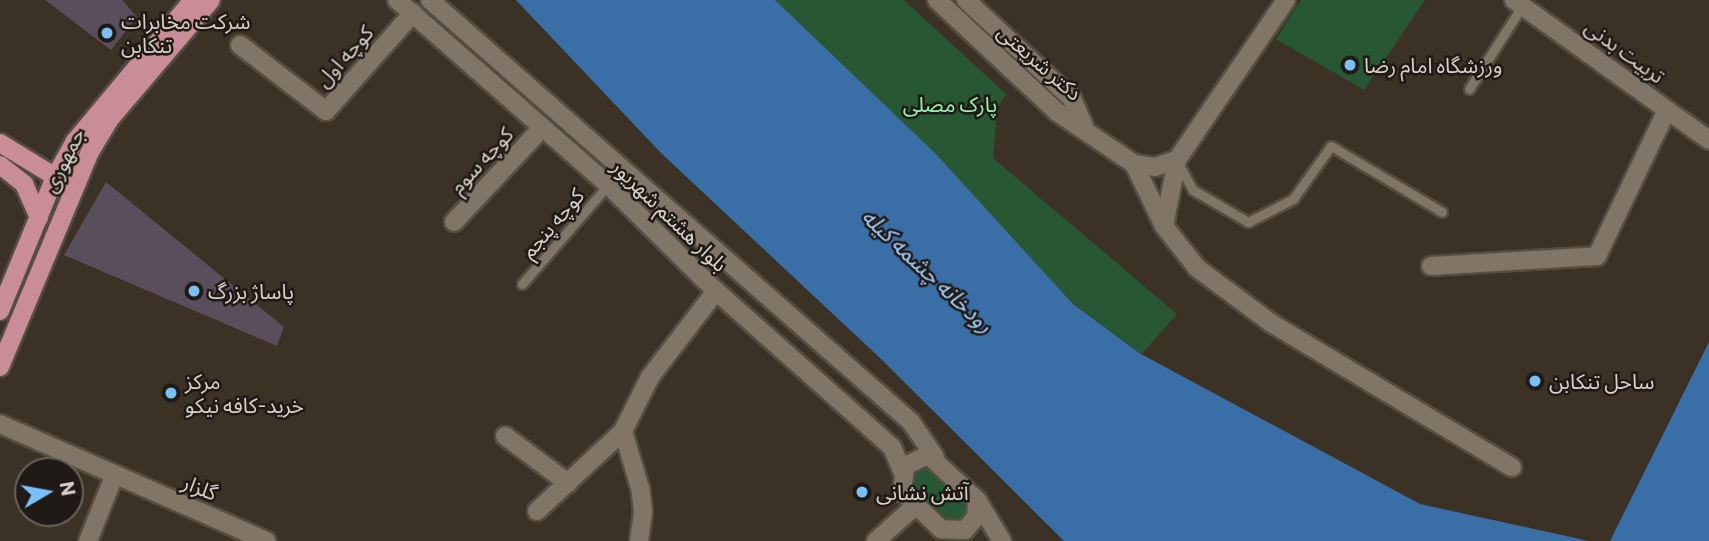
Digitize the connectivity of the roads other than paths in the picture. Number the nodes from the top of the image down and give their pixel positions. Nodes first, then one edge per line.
1 (193, 0) edge
2 (211, 0) edge
3 (397, 0) edge
4 (430, 0) edge
5 (937, 0) edge
6 (966, 0) edge
7 (1286, 0) edge
8 (1518, 3) edge
9 (413, 13) junction
10 (240, 44) dead end
11 (1469, 89) dead end
12 (1667, 110) junction
13 (1084, 126) junction
14 (541, 129) junction
15 (1709, 140) edge
16 (0, 143) edge
17 (1177, 160) junction
18 (1134, 164) junction
19 (0, 165) edge
20 (55, 177) junction
21 (608, 185) junction
22 (74, 186) junction
23 (1442, 212) dead end
24 (38, 218) junction
25 (454, 222) dead end
26 (1164, 226) junction
27 (1431, 266) dead end
28 (522, 284) dead end
29 (716, 291) junction
30 (0, 311) edge
31 (0, 367) edge
32 (0, 424) edge
33 (623, 431) junction
34 (505, 436) dead end
35 (935, 457) junction
36 (1512, 467) dead end
37 (902, 471) junction
38 (114, 476) junction
39 (568, 483) junction
40 (977, 500) junction
41 (916, 505) junction
42 (537, 511) dead end
43 (944, 536) edge
44 (88, 541) edge
45 (266, 541) edge
46 (639, 541) edge
47 (876, 541) edge
48 (1002, 541) edge

1 - 20 main road, جمهوری
2 - 22 main road, جمهوری
3 - 9 street, بلوار هشتم شهریور
4 - 35 street, بلوار هشتم شهریور
5 - 13 street, دکتر شریعتی
6 - 13 street, دکتر شریعتی
7 - 17 street
8 - 11 lane
8 - 12 street, تربیت بدنی
9 - 10 street, کوچه اول
9 - 14 street, بلوار هشتم شهریور
12 - 15 street, تربیت بدنی
12 - 27 street
13 - 18 street, دکتر شریعتی
14 - 21 street, بلوار هشتم شهریور
14 - 25 street, کوچه سوم
16 - 20 main road
17 - 18 street
17 - 23 lane
17 - 26 street
18 - 26 street, دکتر شریعتی
19 - 24 main road
20 - 22 main road
20 - 24 main road, جمهوری
21 - 28 lane, کوچه پنجم
21 - 29 street, بلوار هشتم شهریور
22 - 31 main road, جمهوری
24 - 30 main road, جمهوری
26 - 36 street, دکتر شریعتی
29 - 33 street
29 - 37 street, بلوار هشتم شهریور
32 - 38 street, گلزار
33 - 39 street
33 - 46 street
34 - 39 street
35 - 37 street
35 - 40 street, بلوار هشتم شهریور
37 - 41 street, بلوار هشتم شهریور
38 - 44 street
38 - 45 street, گلزار
39 - 42 street
40 - 43 street
40 - 48 street, بلوار هشتم شهریور
41 - 43 street
41 - 47 street

